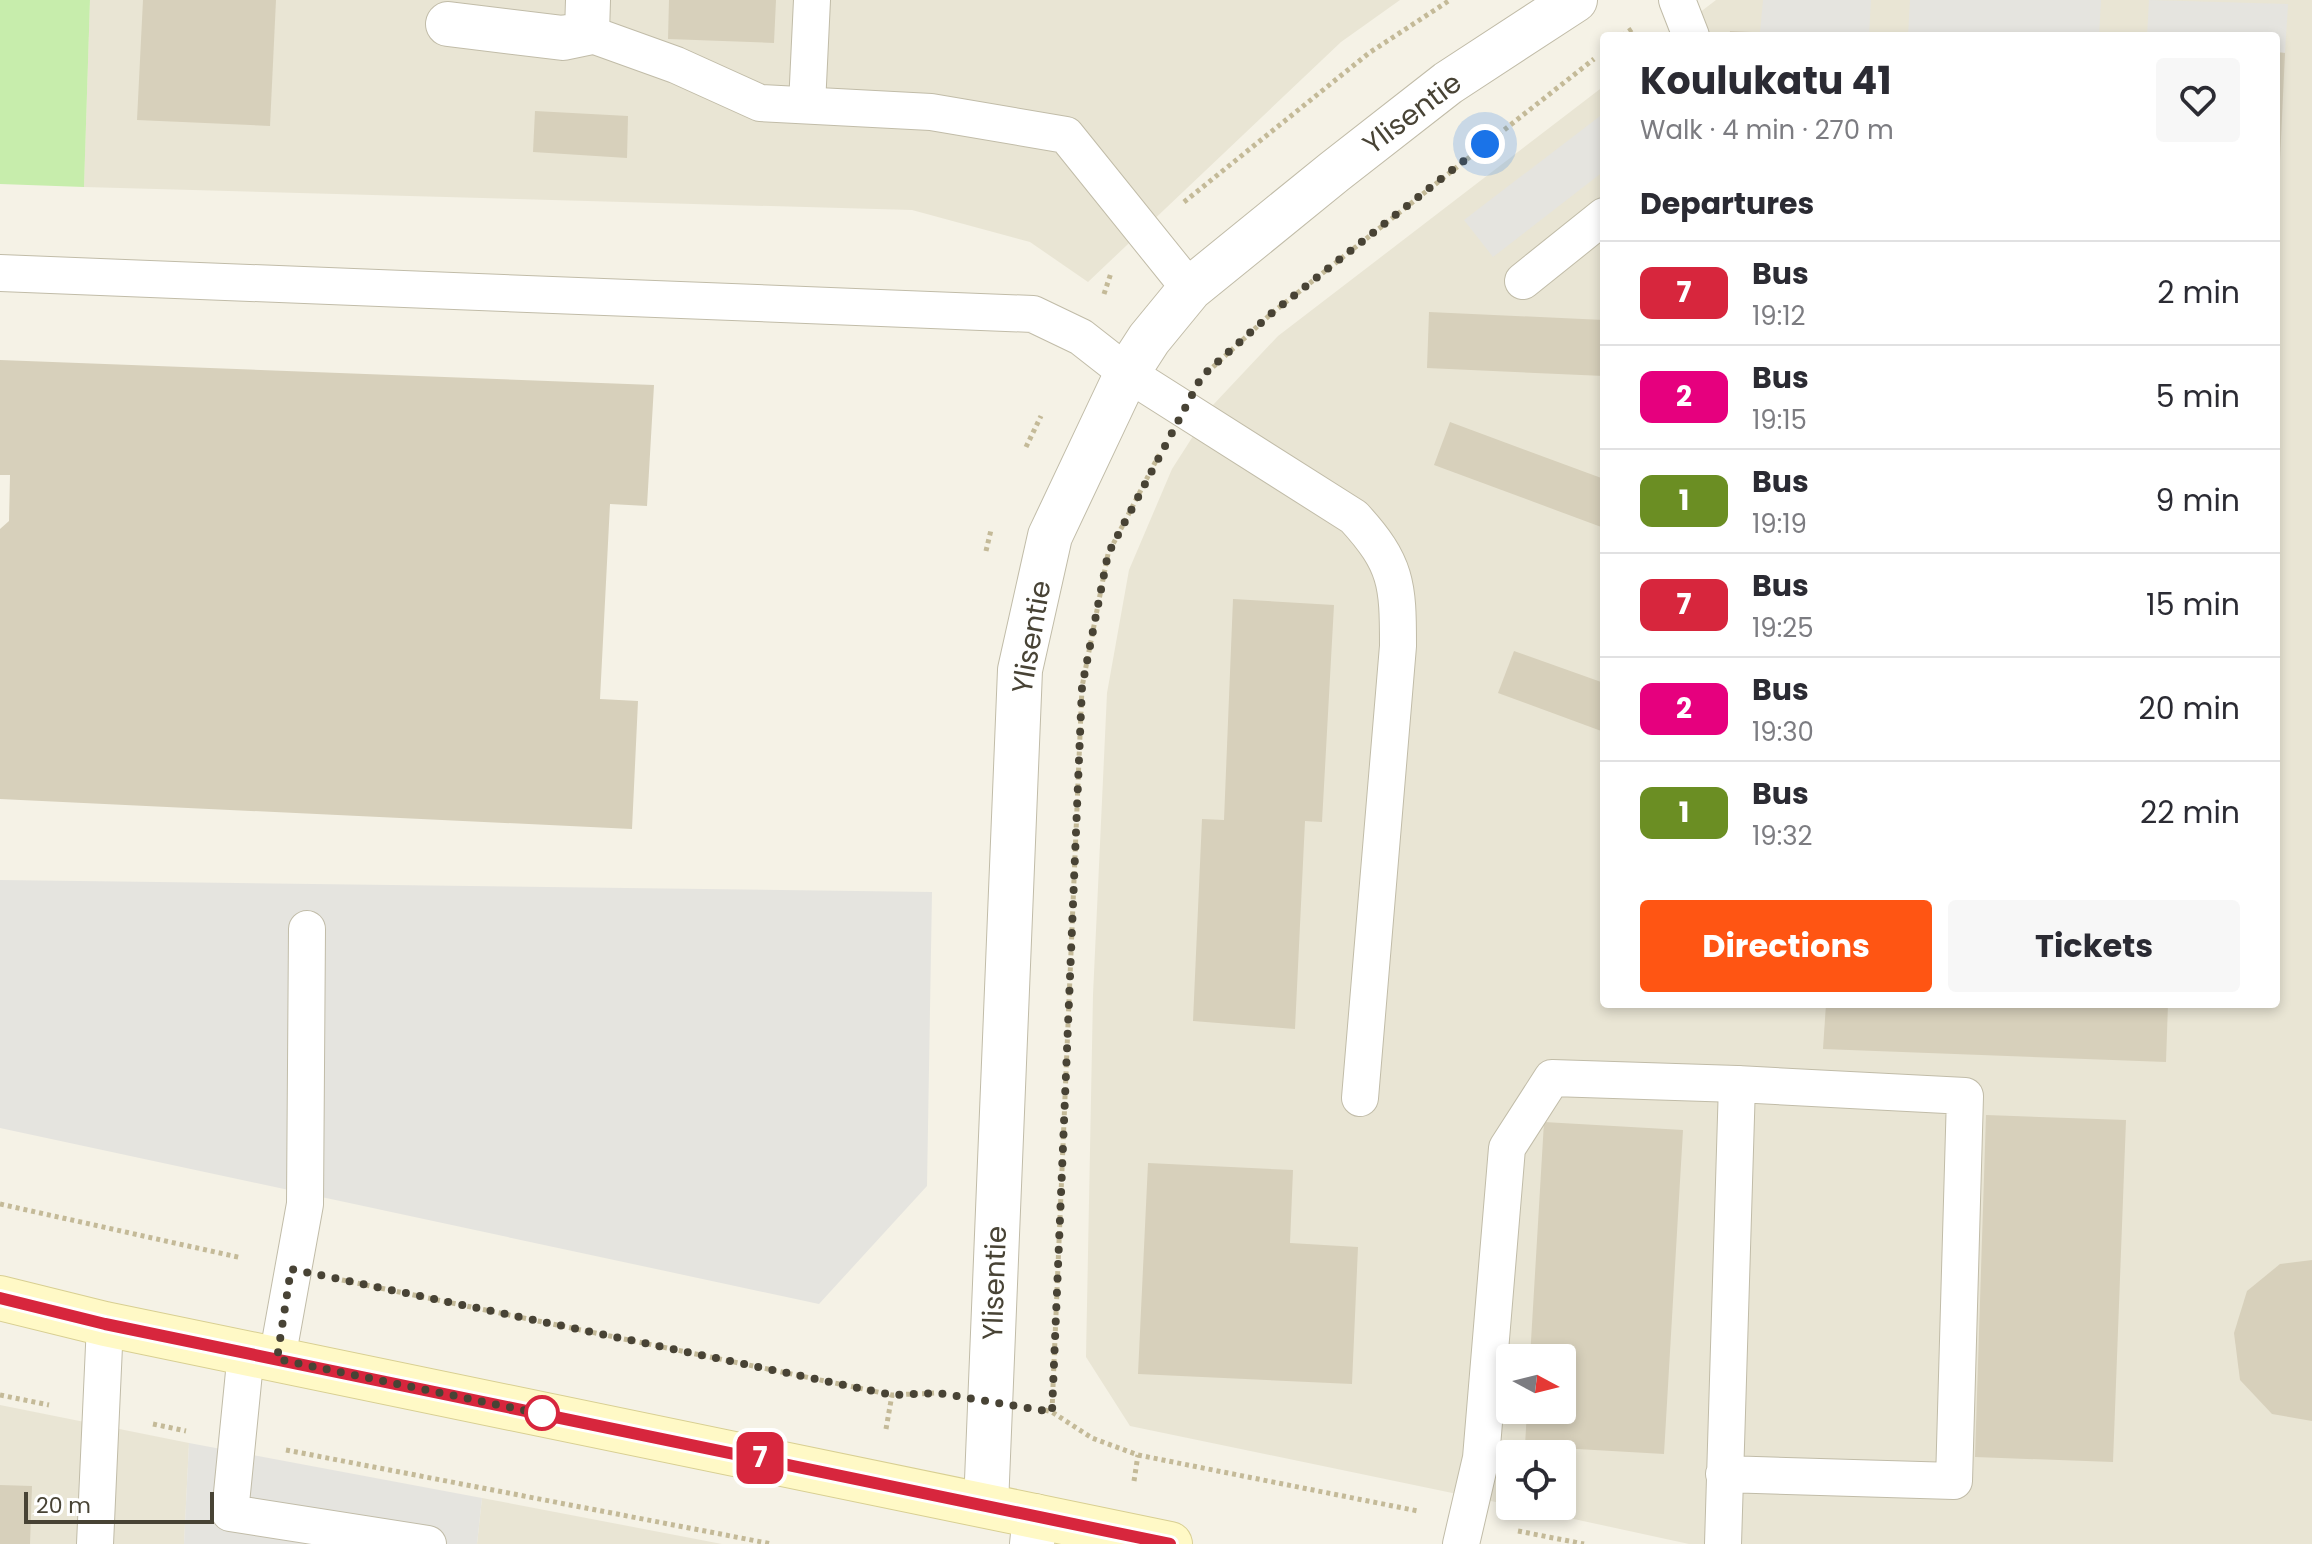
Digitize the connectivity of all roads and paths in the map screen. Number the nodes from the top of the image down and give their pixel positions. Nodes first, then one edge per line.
1 (812, 0) edge
2 (1575, 0) edge
3 (1677, 0) edge
4 (587, 17) edge
5 (448, 24) dead end
6 (1689, 32) edge
7 (1600, 53) edge
8 (807, 105) junction
9 (1600, 219) edge
10 (0, 273) edge
11 (1523, 281) dead end
12 (1190, 289) junction
13 (1127, 373) junction
14 (1182, 409) junction
15 (307, 929) dead end
16 (1737, 1084) junction
17 (1360, 1098) dead end
18 (0, 1204) edge
19 (291, 1269) junction
20 (0, 1298) edge
21 (105, 1324) junction
22 (262, 1356) junction
23 (0, 1395) edge
24 (990, 1402) junction
25 (1052, 1412) junction
26 (101, 1416) junction
27 (236, 1441) junction
28 (1724, 1474) junction
29 (986, 1505) junction
30 (1034, 1530) edge
31 (1464, 1532) edge
32 (95, 1544) edge
33 (428, 1544) edge
34 (772, 1544) edge
35 (1170, 1544) edge
36 (1584, 1544) edge
37 (1723, 1544) edge

1 - 8 lane
2 - 12 street, Ylisentie
3 - 6 lane
4 - 5 street
4 - 8 lane
7 - 14 path
8 - 12 lane
9 - 11 lane
10 - 13 lane
12 - 13 street, Ylisentie
13 - 14 lane
13 - 24 street, Ylisentie
14 - 17 lane
14 - 25 path
15 - 19 lane
16 - 28 lane
16 - 28 lane
16 - 31 lane
18 - 19 path
19 - 22 lane
19 - 24 path
20 - 21 street
21 - 22 street
21 - 26 lane
22 - 27 lane
22 - 29 street
23 - 26 path
24 - 25 path
24 - 29 street, Ylisentie
25 - 31 path
26 - 27 path
26 - 32 lane
27 - 33 lane
27 - 34 path
28 - 37 lane
29 - 30 street
30 - 35 street
31 - 36 path

